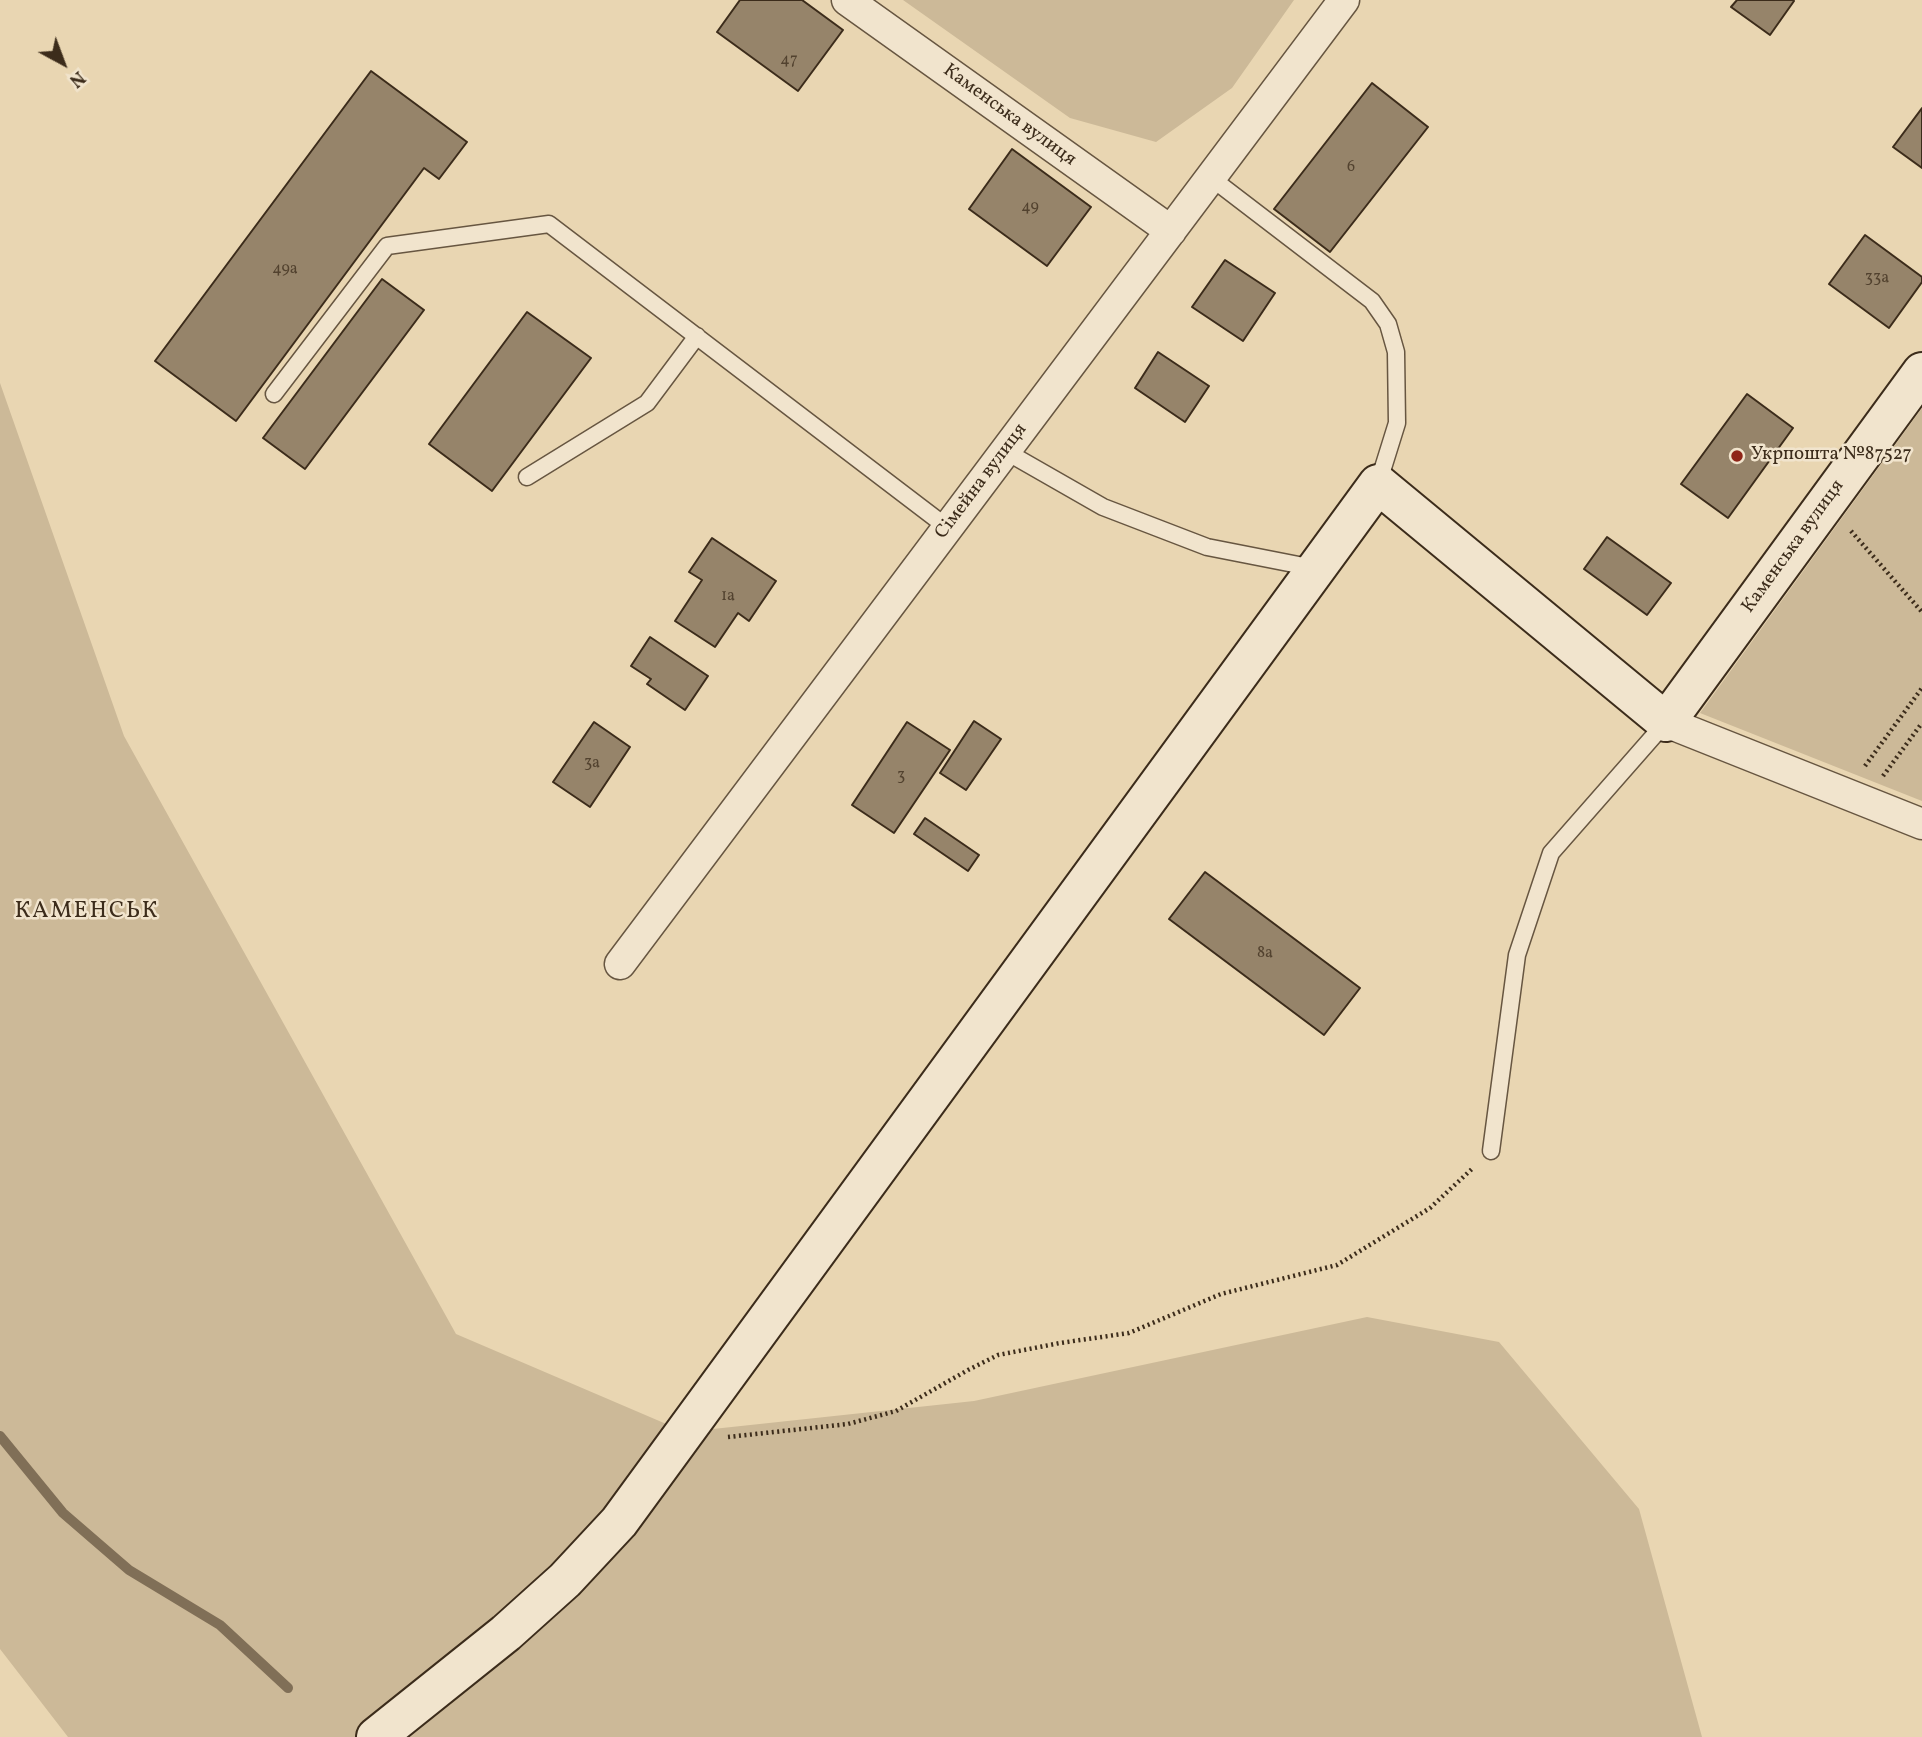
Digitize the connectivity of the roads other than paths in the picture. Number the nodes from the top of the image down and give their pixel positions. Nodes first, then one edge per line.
1 (847, 0) edge
2 (1344, 0) edge
3 (1210, 177) junction
4 (1171, 231) junction
5 (697, 336) junction
6 (1922, 372) edge
7 (274, 394) dead end
8 (1005, 451) junction
9 (527, 477) dead end
10 (1378, 484) junction
11 (948, 528) junction
12 (1317, 569) junction
13 (1666, 722) junction
14 (1922, 824) edge
15 (620, 964) dead end
16 (1491, 1151) road end
17 (376, 1737) edge

1 - 4 street, Каменська вулиця
2 - 3 street, Сімейна вулиця
3 - 4 street, Сімейна вулиця
3 - 10 lane
4 - 8 street, Сімейна вулиця
5 - 7 lane
5 - 9 lane
5 - 11 lane
6 - 13 street, Каменська вулиця
8 - 11 street, Сімейна вулиця
8 - 12 lane
10 - 12 street
10 - 13 street
11 - 15 street, Сімейна вулиця
12 - 17 street
13 - 14 street
13 - 16 lane

